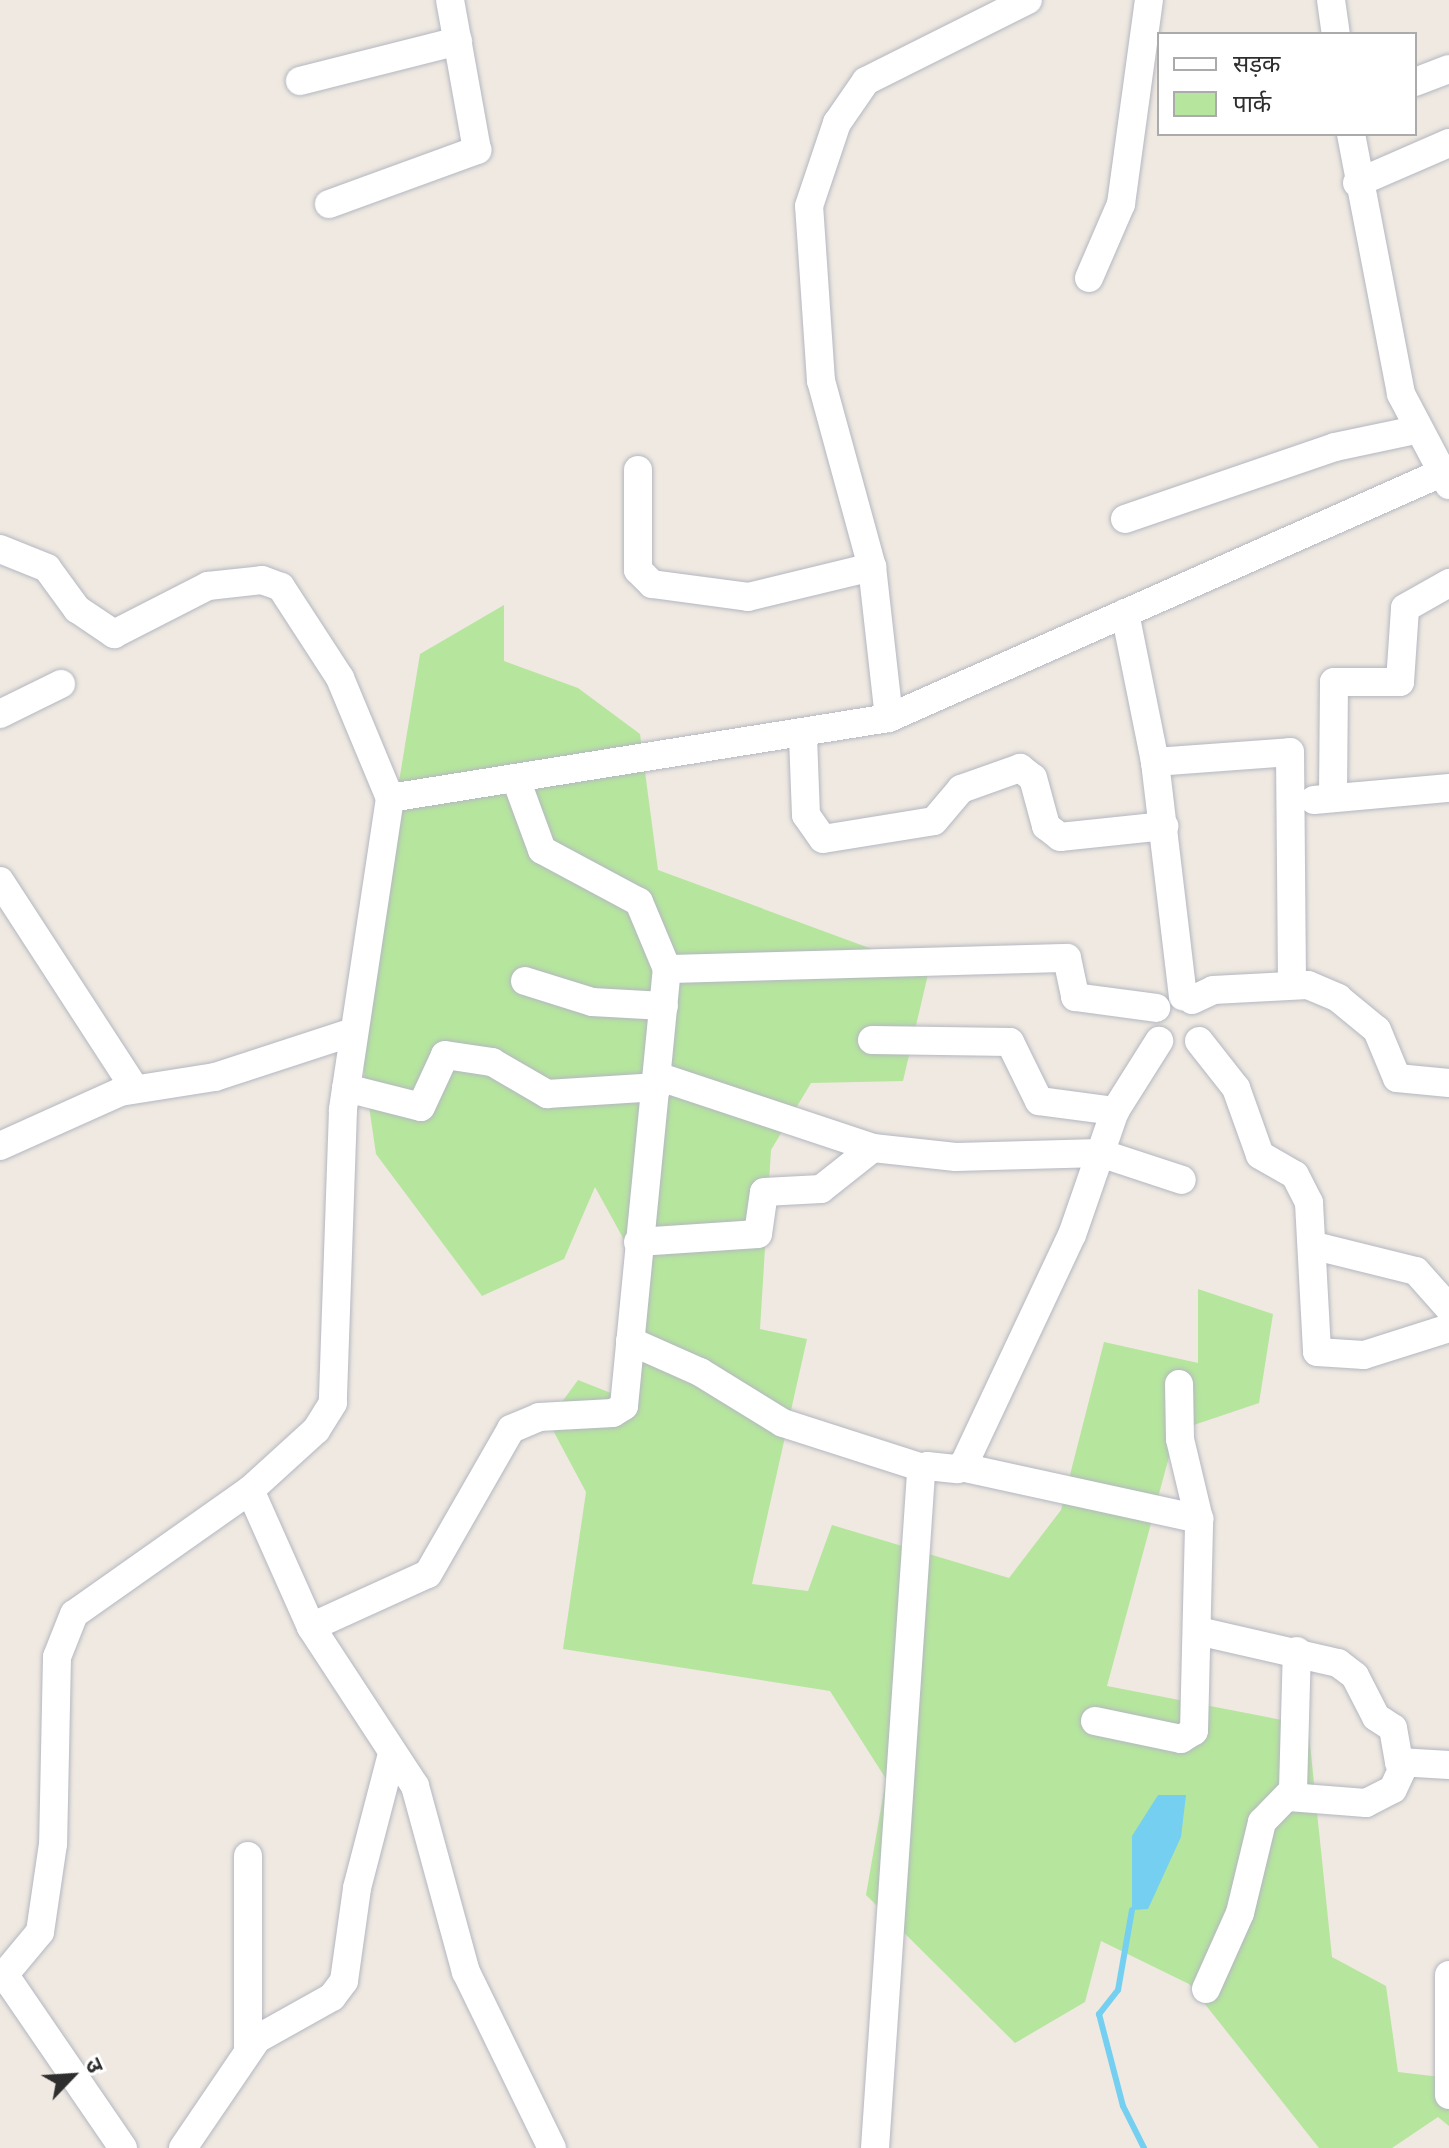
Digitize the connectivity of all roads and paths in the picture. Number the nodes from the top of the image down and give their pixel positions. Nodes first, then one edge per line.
1 (450, 0) edge
2 (1028, 0) edge
3 (1149, 0) edge
4 (1331, 0) edge
5 (1336, 32) edge
6 (458, 41) junction
7 (1449, 69) edge
8 (300, 81) dead end
9 (1417, 81) edge
10 (1351, 136) edge
11 (1449, 143) edge
12 (1357, 183) junction
13 (329, 204) dead end
14 (1089, 278) dead end
15 (1416, 430) junction
16 (638, 470) dead end
17 (1445, 479) edge
18 (1125, 519) dead end
19 (0, 549) edge
20 (872, 567) junction
21 (1449, 583) edge
22 (1125, 613) junction
23 (61, 684) dead end
24 (0, 714) edge
25 (889, 718) junction
26 (803, 737) junction
27 (1155, 762) junction
28 (517, 782) junction
29 (1449, 788) edge
30 (1333, 797) junction
31 (390, 798) junction
32 (1295, 803) junction
33 (1164, 826) junction
34 (0, 881) edge
35 (667, 969) junction
36 (525, 981) dead end
37 (1292, 981) junction
38 (1187, 998) junction
39 (664, 1006) junction
40 (1156, 1008) junction
41 (353, 1032) junction
42 (872, 1040) dead end
43 (1159, 1041) junction
44 (1199, 1041) junction
45 (659, 1082) junction
46 (1449, 1083) edge
47 (134, 1087) junction
48 (346, 1088) junction
49 (1115, 1111) junction
50 (0, 1146) edge
51 (873, 1148) junction
52 (1100, 1153) junction
53 (1182, 1180) dead end
54 (638, 1242) junction
55 (1315, 1246) junction
56 (1449, 1308) edge
57 (1449, 1328) edge
58 (630, 1341) junction
59 (1179, 1384) dead end
60 (961, 1467) junction
61 (923, 1468) junction
62 (250, 1490) junction
63 (1199, 1519) junction
64 (311, 1627) junction
65 (1198, 1631) junction
66 (1297, 1651) junction
67 (1095, 1721) dead end
68 (392, 1754) junction
69 (1405, 1763) junction
70 (1449, 1765) edge
71 (1289, 1797) junction
72 (248, 1856) dead end
73 (1449, 1975) edge
74 (3, 1978) edge
75 (1206, 1989) dead end
76 (248, 2050) junction
77 (1449, 2095) edge
78 (123, 2148) edge
79 (183, 2148) edge
80 (552, 2148) edge
81 (875, 2148) edge

1 - 6 street
2 - 20 street
3 - 14 street
4 - 5 street
6 - 8 street
6 - 13 street
7 - 9 street
10 - 12 street
11 - 12 street
12 - 15 street
15 - 17 street
15 - 18 street
16 - 20 street
17 - 22 street
19 - 31 street
20 - 25 street
21 - 30 street
22 - 25 street
22 - 27 street
23 - 24 street
25 - 26 street
26 - 28 street
26 - 33 street
27 - 32 street
27 - 33 street
28 - 31 street
28 - 35 street
29 - 30 street
30 - 32 street
31 - 41 street
32 - 37 street
33 - 38 street
34 - 47 street
35 - 39 street
35 - 40 street
36 - 39 street
37 - 38 street
37 - 46 street
38 - 40 street
38 - 44 street
39 - 45 street
40 - 43 street
41 - 47 street
41 - 48 street
42 - 49 street
43 - 44 street
43 - 49 street
44 - 55 street
45 - 48 street
45 - 51 street
45 - 54 street
47 - 50 street
48 - 62 street
49 - 52 street
51 - 52 street
51 - 54 street
52 - 53 street
52 - 60 street
54 - 58 street
55 - 56 street
55 - 57 street
58 - 61 street
58 - 64 street
59 - 63 street
60 - 61 street
60 - 63 street
61 - 81 street
62 - 64 street
62 - 74 street
63 - 65 street
64 - 68 street
65 - 66 street
65 - 67 street
66 - 69 street
66 - 71 street
68 - 76 street
68 - 80 street
69 - 70 street
69 - 71 street
71 - 75 street
72 - 76 street
73 - 77 street
74 - 78 street
76 - 79 street

